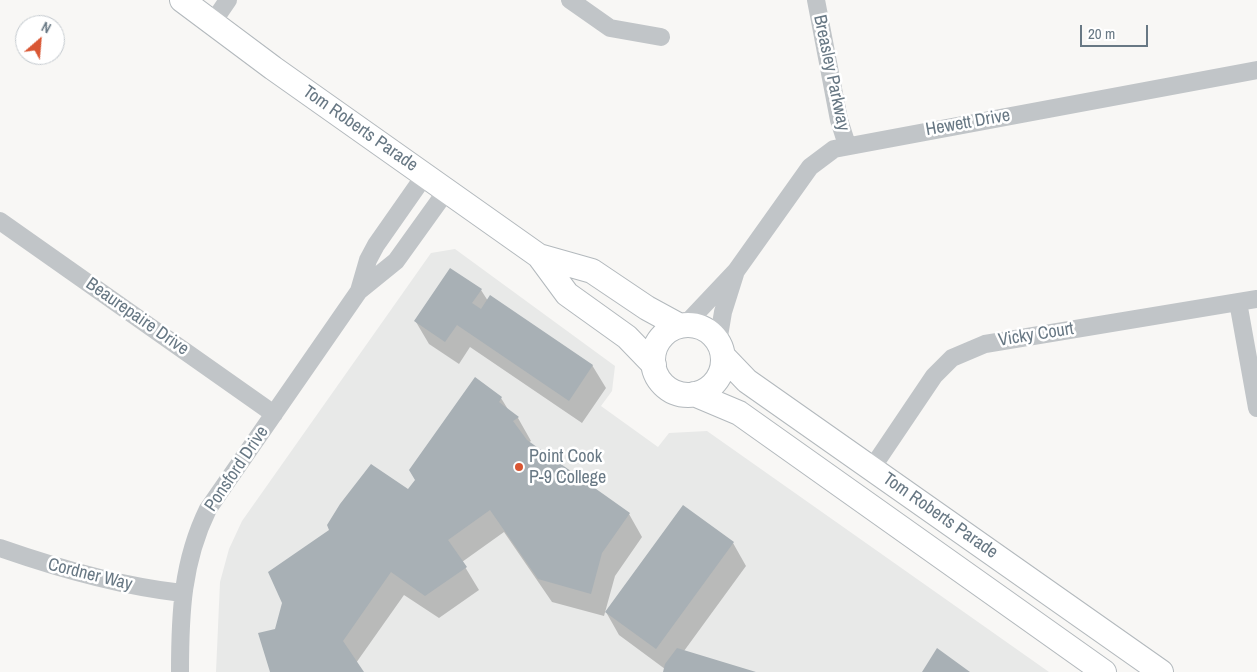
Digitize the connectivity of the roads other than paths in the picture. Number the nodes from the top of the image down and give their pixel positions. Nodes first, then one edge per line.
1 (182, 0) edge
2 (228, 0) edge
3 (570, 0) edge
4 (816, 0) edge
5 (213, 22) junction
6 (661, 37) dead end
7 (1257, 70) edge
8 (847, 145) junction
9 (425, 175) junction
10 (447, 190) junction
11 (0, 221) edge
12 (539, 256) junction
13 (736, 271) junction
14 (359, 291) junction
15 (1257, 298) edge
16 (1238, 302) junction
17 (682, 326) junction
18 (721, 349) junction
19 (654, 365) junction
20 (694, 394) junction
21 (1257, 408) edge
22 (274, 414) junction
23 (872, 468) junction
24 (0, 548) edge
25 (182, 593) junction
26 (180, 672) edge
27 (1104, 672) edge
28 (1161, 672) edge

1 - 5 street, Tom Roberts Parade
2 - 5 street
3 - 6 street
4 - 8 street, Breasley Parkway
5 - 9 street, Tom Roberts Parade
7 - 8 street, Hewett Drive
8 - 13 street, Hewett Drive
9 - 10 street, Tom Roberts Parade
9 - 14 street, Ponsford Drive
10 - 12 street, Tom Roberts Parade
10 - 14 street, Ponsford Drive
11 - 22 street, Beaurepaire Drive
12 - 17 street, Tom Roberts Parade
12 - 19 street, Tom Roberts Parade
13 - 17 street, Hewett Drive
13 - 18 street, Hewett Drive
14 - 22 street, Ponsford Drive
15 - 16 street, Vicky Court
16 - 21 street
16 - 23 street, Vicky Court
17 - 18 street
17 - 19 street
18 - 20 street
18 - 23 street, Tom Roberts Parade
19 - 20 street
20 - 27 street, Tom Roberts Parade
22 - 25 street, Ponsford Drive
23 - 28 street, Tom Roberts Parade
24 - 25 street, Cordner Way
25 - 26 street, Ponsford Drive

